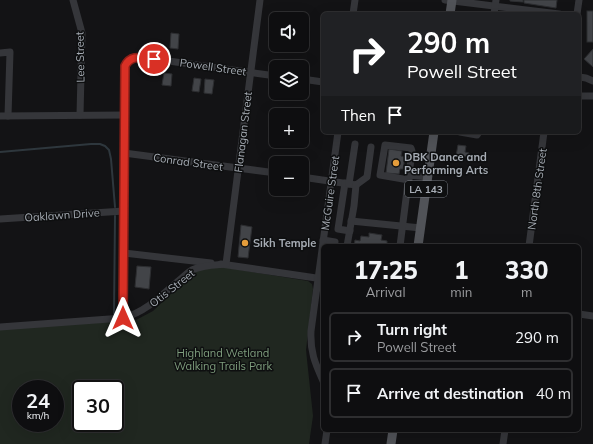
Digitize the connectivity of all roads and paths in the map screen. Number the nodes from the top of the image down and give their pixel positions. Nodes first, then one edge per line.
1 (73, 0) edge
2 (260, 0) edge
3 (355, 0) edge
4 (450, 0) edge
5 (579, 0) edge
6 (496, 3) edge
7 (353, 12) edge
8 (450, 12) edge
9 (548, 12) edge
10 (577, 12) edge
11 (0, 53) edge
12 (251, 72) junction
13 (593, 74) edge
14 (269, 75) edge
15 (582, 77) edge
16 (309, 80) edge
17 (593, 81) edge
18 (321, 82) edge
19 (581, 96) edge
20 (593, 96) edge
21 (80, 115) junction
22 (125, 115) junction
23 (0, 116) edge
24 (8, 116) junction
25 (338, 134) edge
26 (434, 134) edge
27 (544, 134) edge
28 (355, 144) dead end
29 (372, 147) dead end
30 (124, 153) junction
31 (238, 168) junction
32 (269, 172) edge
33 (428, 177) junction
34 (309, 178) edge
35 (409, 178) junction
36 (331, 181) junction
37 (350, 184) junction
38 (124, 211) junction
39 (0, 219) edge
40 (351, 221) junction
41 (403, 226) junction
42 (421, 228) junction
43 (350, 231) junction
44 (323, 240) junction
45 (323, 244) edge
46 (334, 244) edge
47 (347, 244) edge
48 (400, 244) edge
49 (418, 244) edge
50 (529, 244) edge
51 (124, 253) junction
52 (226, 264) junction
53 (321, 265) edge
54 (320, 278) edge
55 (581, 314) edge
56 (593, 316) edge
57 (123, 318) junction
58 (0, 327) edge
59 (321, 376) edge
60 (327, 432) edge
61 (392, 432) edge
62 (505, 432) edge
63 (325, 444) edge
64 (391, 444) edge
65 (503, 444) edge

1 - 21 street, Lee Street
2 - 12 street, Flanagan Street
3 - 7 street
4 - 6 street
4 - 8 main road
5 - 10 street
6 - 9 street
11 - 24 street
12 - 14 street, Powell Street
12 - 22 street, Powell Street
12 - 31 street, Flanagan Street
13 - 15 street
15 - 17 street
16 - 18 street
19 - 20 street
21 - 22 street
21 - 24 street
22 - 30 street
23 - 24 street
25 - 36 street, McGuire Street
26 - 33 main road, LA 143
27 - 50 street, North 8th Street
28 - 37 street
29 - 37 street
30 - 31 street, Conrad Street
30 - 38 street
31 - 32 street, Conrad Street
31 - 52 street, Flanagan Street
33 - 35 street
33 - 42 main road, LA 143
34 - 36 street
35 - 35 street
35 - 41 street
36 - 37 street
36 - 44 street, McGuire Street
37 - 40 street
37 - 43 street
38 - 39 street, Oaklawn Drive
38 - 51 street
40 - 41 street
40 - 43 street
41 - 42 street
41 - 48 street
42 - 49 main road, LA 143
43 - 47 street
44 - 45 street, McGuire Street
44 - 46 street
51 - 52 street, Otis Street
51 - 57 street
52 - 54 street, Otis Street
52 - 57 street, Otis Street
53 - 54 street, McGuire Street
54 - 59 street, McGuire Street
55 - 56 street
57 - 58 street, Otis Street
60 - 63 street
61 - 64 main road
62 - 65 street

